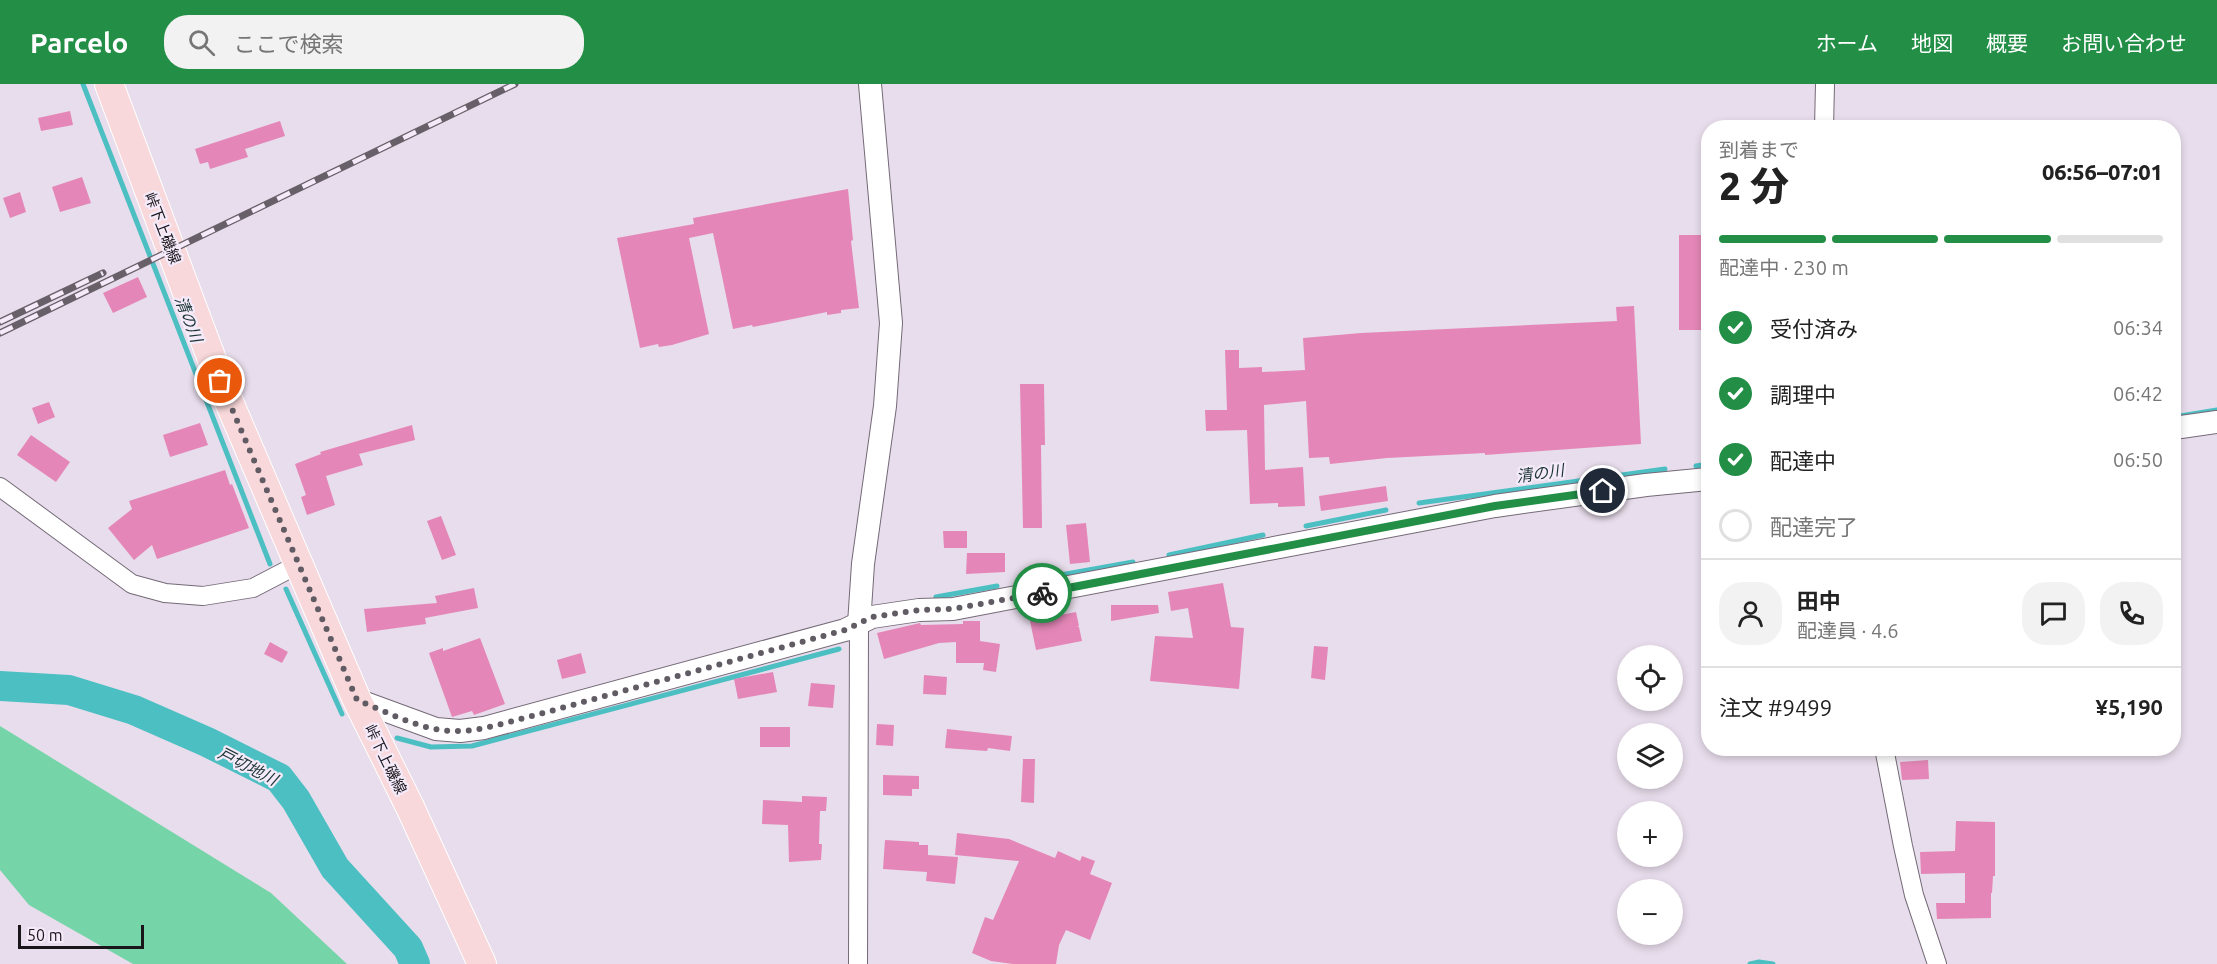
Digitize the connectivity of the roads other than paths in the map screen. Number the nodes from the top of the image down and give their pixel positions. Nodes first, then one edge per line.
1 (109, 84) edge
2 (870, 84) edge
3 (1825, 84) edge
4 (1824, 120) edge
5 (2217, 422) edge
6 (2181, 428) edge
7 (1701, 480) edge
8 (0, 487) edge
9 (299, 564) junction
10 (859, 624) junction
11 (357, 700) junction
12 (1885, 756) edge
13 (482, 964) edge
14 (858, 964) edge
15 (1937, 964) edge

1 - 9 main road, 峠下上磯線
2 - 10 street
3 - 4 street
5 - 6 street
7 - 10 street
8 - 9 street
9 - 11 main road, 峠下上磯線
10 - 11 street
10 - 14 street
11 - 13 main road, 峠下上磯線
12 - 15 street

